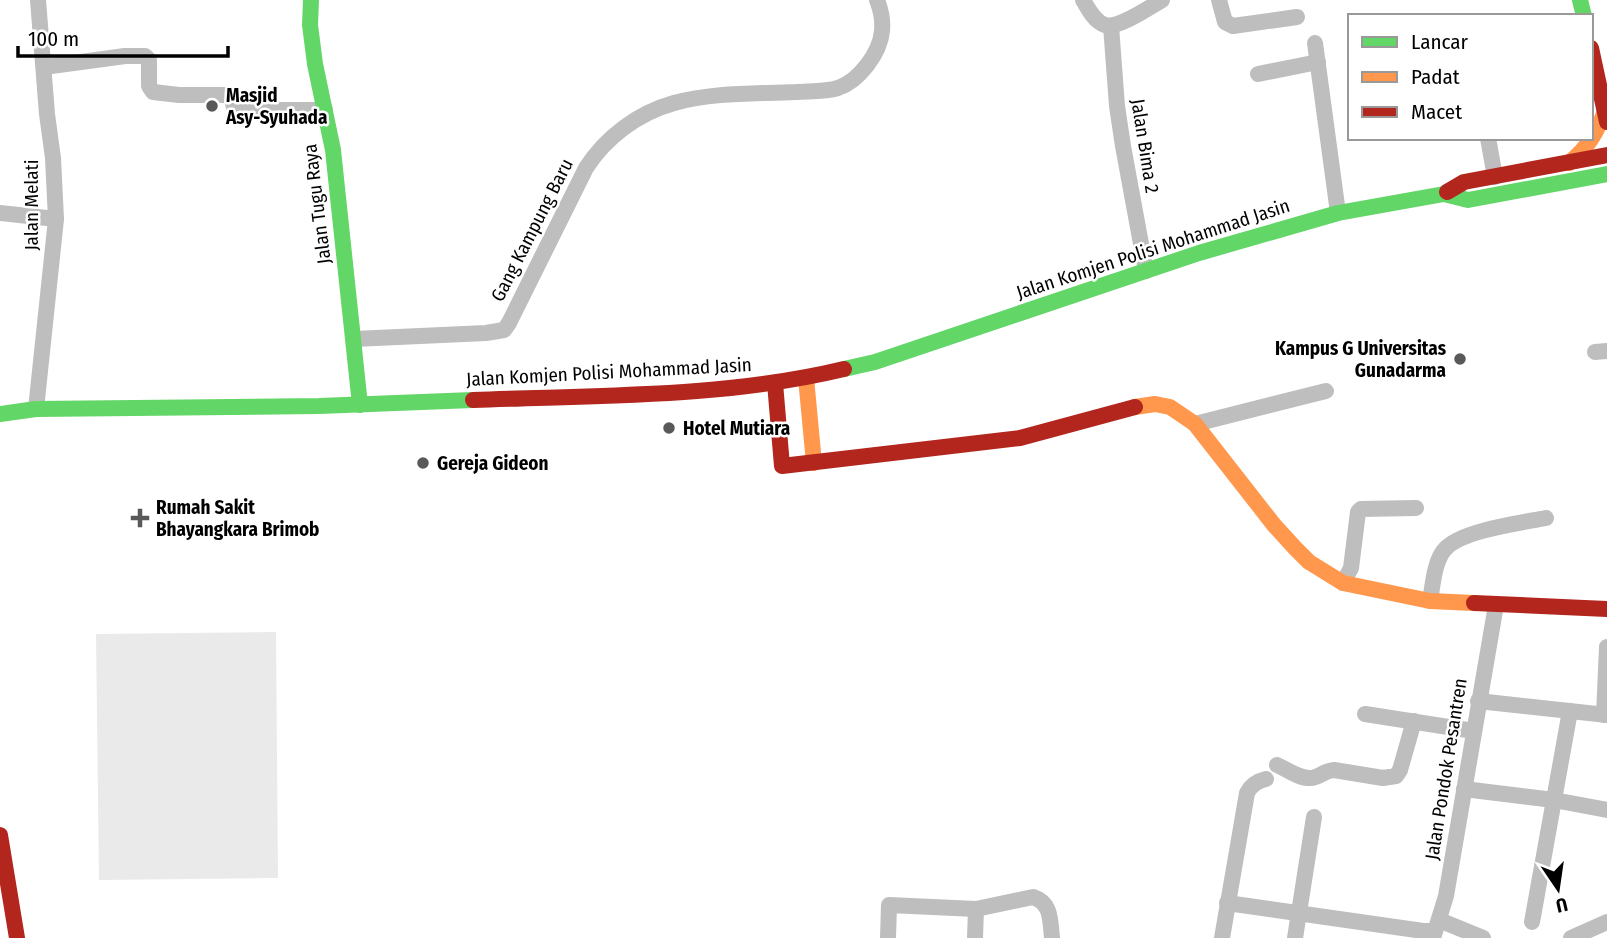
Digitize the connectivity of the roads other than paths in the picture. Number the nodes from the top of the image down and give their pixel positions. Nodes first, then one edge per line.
1 (38, 0) edge
2 (311, 0) edge
3 (877, 0) edge
4 (1083, 0) edge
5 (1162, 0) edge
6 (1219, 0) edge
7 (1297, 17) dead end
8 (1111, 26) junction
9 (1315, 43) dead end
10 (1593, 56) edge
11 (1318, 62) junction
12 (44, 67) junction
13 (1258, 74) dead end
14 (1606, 108) edge
15 (326, 110) junction
16 (1593, 138) edge
17 (1488, 140) edge
18 (1592, 140) edge
19 (1607, 155) edge
20 (1569, 163) junction
21 (1607, 174) edge
22 (1495, 177) junction
23 (1444, 194) junction
24 (0, 213) edge
25 (1338, 213) junction
26 (56, 219) junction
27 (1146, 271) junction
28 (354, 339) junction
29 (806, 378) junction
30 (775, 383) junction
31 (1326, 391) dead end
32 (360, 405) junction
33 (36, 409) junction
34 (2, 412) edge
35 (1195, 424) junction
36 (814, 463) junction
37 (1416, 508) dead end
38 (1546, 518) dead end
39 (1343, 583) junction
40 (1430, 601) junction
41 (1496, 604) junction
42 (1607, 609) edge
43 (1607, 647) edge
44 (1478, 701) junction
45 (1570, 711) junction
46 (1365, 713) dead end
47 (1606, 715) edge
48 (1414, 720) junction
49 (1474, 731) junction
50 (1277, 765) dead end
51 (1266, 779) dead end
52 (1464, 789) junction
53 (1555, 800) junction
54 (1607, 810) edge
55 (1314, 817) dead end
56 (0, 835) edge
57 (5, 890) edge
58 (1227, 903) junction
59 (976, 909) junction
60 (1299, 913) junction
61 (1532, 922) dead end
62 (1607, 922) edge
63 (1436, 930) edge
64 (17, 938) edge
65 (888, 938) edge
66 (975, 938) edge
67 (1052, 938) edge
68 (1222, 938) edge
69 (1294, 938) edge
70 (1483, 938) edge
71 (1570, 938) edge

1 - 12 street, Jalan Melati
2 - 15 main road, Jalan Tugu Raya
3 - 28 street, Gang Kampung Baru
4 - 8 street
5 - 8 street
6 - 7 street
8 - 27 street, Jalan Bima 2
9 - 11 street
10 - 14 main road
11 - 13 street
11 - 25 street
12 - 15 street
12 - 26 street, Jalan Melati
14 - 16 main road
15 - 28 main road, Jalan Tugu Raya
17 - 22 street
18 - 20 main road
19 - 20 main road, Jalan Komjen Polisi Mohammad Jasin
20 - 22 main road, Jalan Komjen Polisi Mohammad Jasin
21 - 23 main road, Jalan Komjen Polisi Mohammad Jasin
22 - 23 main road, Jalan Komjen Polisi Mohammad Jasin
23 - 25 main road, Jalan Komjen Polisi Mohammad Jasin
24 - 26 street
25 - 27 main road, Jalan Komjen Polisi Mohammad Jasin
26 - 33 street, Jalan Melati
27 - 29 main road, Jalan Komjen Polisi Mohammad Jasin
28 - 32 main road, Jalan Tugu Raya
29 - 30 main road, Jalan Komjen Polisi Mohammad Jasin
29 - 36 main road
30 - 32 main road, Jalan Komjen Polisi Mohammad Jasin
30 - 36 main road
31 - 35 street
32 - 33 main road, Jalan Komjen Polisi Mohammad Jasin
33 - 34 main road, Jalan Komjen Polisi Mohammad Jasin
35 - 36 main road
35 - 39 main road
37 - 39 street
38 - 40 street
39 - 40 main road
40 - 41 main road
41 - 42 main road
41 - 44 street, Jalan Pondok Pesantren
43 - 47 street
44 - 45 street
44 - 49 street, Jalan Pondok Pesantren
45 - 47 street
45 - 53 street
46 - 48 street
48 - 49 street
48 - 50 street
49 - 52 street, Jalan Pondok Pesantren
51 - 58 street
52 - 53 street
52 - 63 street, Jalan Pondok Pesantren
53 - 54 street
53 - 61 street
55 - 60 street
56 - 57 main road
57 - 64 main road
58 - 60 street
58 - 68 street
59 - 65 street
59 - 66 street
59 - 67 street
60 - 63 street
60 - 69 street
62 - 71 street
63 - 70 street

